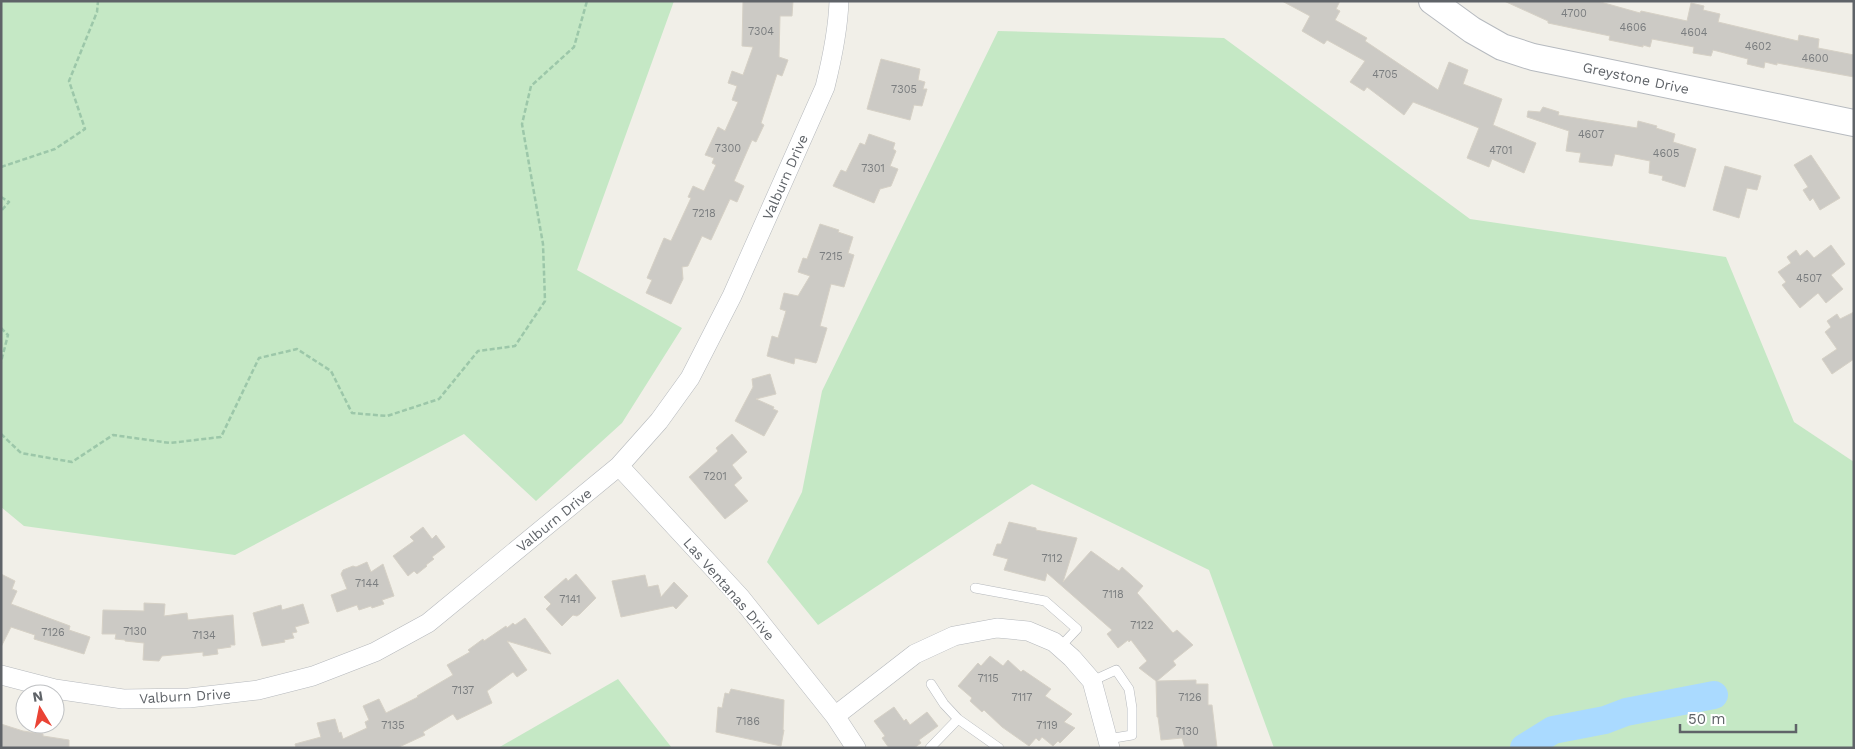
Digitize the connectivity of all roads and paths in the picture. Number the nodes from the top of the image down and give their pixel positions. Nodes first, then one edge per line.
1 (98, 1) edge
2 (587, 1) edge
3 (839, 1) edge
4 (1432, 1) edge
5 (1854, 123) edge
6 (1, 167) edge
7 (1, 197) edge
8 (1, 211) edge
9 (1, 328) edge
10 (1, 362) edge
11 (1, 434) edge
12 (619, 466) junction
13 (974, 588) dead end
14 (1060, 647) junction
15 (1, 675) edge
16 (1092, 681) junction
17 (931, 684) dead end
18 (835, 716) junction
19 (958, 719) junction
20 (1109, 744) edge
21 (856, 748) edge
22 (930, 748) edge
23 (999, 748) edge

1 - 6 path
2 - 11 path
3 - 12 street, Valburn Drive
4 - 5 street, Greystone Drive
7 - 8 path
9 - 10 path
12 - 15 street, Valburn Drive
12 - 18 street, Las Ventanas Drive
13 - 14 lane
14 - 16 street
14 - 18 street
16 - 20 street
16 - 20 lane
17 - 19 lane
18 - 21 street, Las Ventanas Drive
19 - 22 lane
19 - 23 lane

